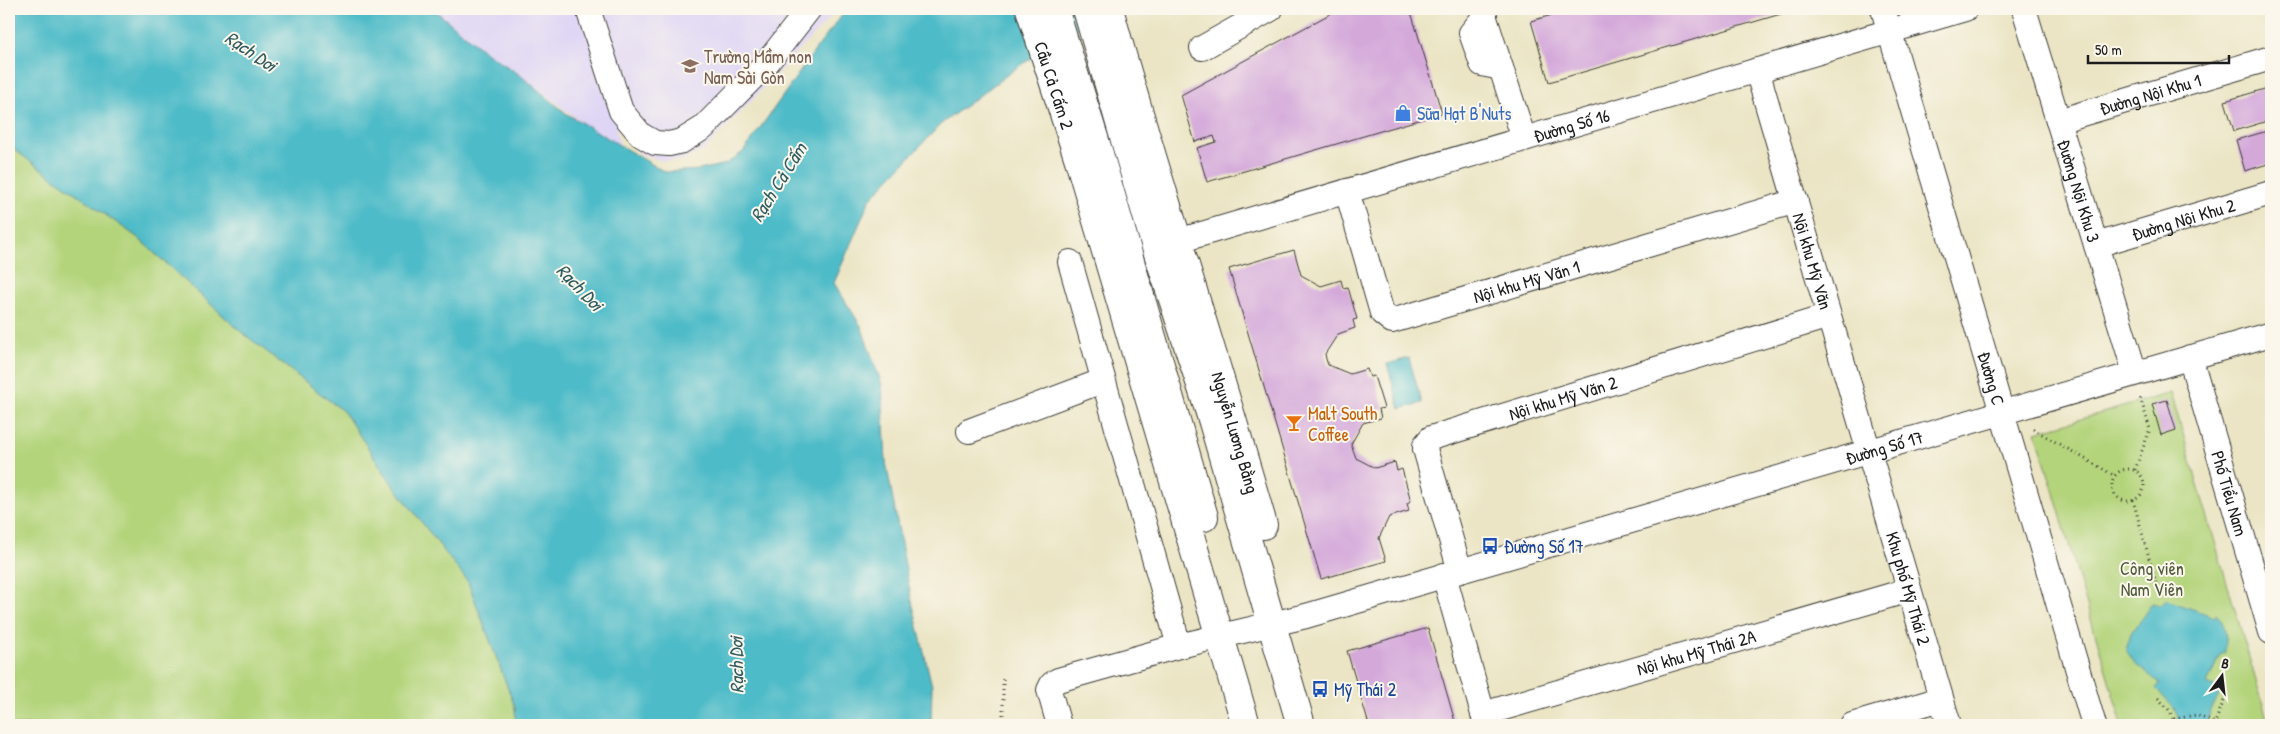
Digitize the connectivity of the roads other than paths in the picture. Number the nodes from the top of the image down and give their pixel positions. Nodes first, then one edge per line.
1 (588, 9) edge
2 (810, 9) edge
3 (1030, 9) edge
4 (1054, 9) edge
5 (1087, 9) edge
6 (1110, 9) edge
7 (1271, 9) edge
8 (1965, 9) edge
9 (2024, 9) edge
10 (1483, 12) edge
11 (1887, 20) edge
12 (1202, 48) dead end
13 (2271, 58) edge
14 (1757, 70) junction
15 (2058, 121) junction
16 (1524, 139) junction
17 (1136, 144) junction
18 (1089, 157) junction
19 (1346, 192) junction
20 (2271, 193) edge
21 (1796, 201) junction
22 (1167, 244) junction
23 (2096, 245) junction
24 (1070, 262) dead end
25 (1829, 316) junction
26 (2271, 334) edge
27 (2190, 357) junction
28 (2136, 373) junction
29 (1102, 381) junction
30 (2001, 412) junction
31 (969, 431) dead end
32 (1868, 451) junction
33 (1452, 573) junction
34 (1909, 590) junction
35 (1281, 622) junction
36 (2271, 632) edge
37 (1228, 634) junction
38 (1179, 646) junction
39 (1941, 698) junction
40 (1485, 720) edge
41 (1059, 725) edge
42 (1246, 725) edge
43 (1265, 725) edge
44 (1302, 725) edge
45 (1321, 725) edge
46 (1852, 725) edge
47 (1949, 725) edge
48 (2094, 725) edge

1 - 2 street
3 - 18 main road, Cầu Cả Cấm 2
4 - 18 main road, Cầu Cả Cấm 2
5 - 17 main road
6 - 17 main road
7 - 12 street
8 - 11 street, Đường Số 16
9 - 15 street, Đường Nội Khu 3
10 - 16 street
11 - 14 street, Đường Số 16
11 - 30 street, Đường C
13 - 15 street, Đường Nội Khu 1
14 - 16 street, Đường Số 16
14 - 21 street, Nội khu Mỹ Văn
15 - 23 street, Đường Nội Khu 3
16 - 19 street, Đường Số 16
17 - 22 main road, Nguyễn Lương Bằng
18 - 37 main road
19 - 21 street, Nội khu Mỹ Văn 1
19 - 22 street, Đường Số 16
20 - 23 street, Đường Nội Khu 2
21 - 25 street, Nội khu Mỹ Văn
22 - 35 main road, Nguyễn Lương Bằng
23 - 28 street, Đường Nội Khu 3
24 - 29 street
25 - 32 street, Nội khu Mỹ Văn
25 - 33 street, Nội khu Mỹ Văn 2
26 - 27 street, Đường Số 17
27 - 28 street, Đường Số 17
27 - 36 street, Phố Tiểu Nam
28 - 30 street, Đường Số 17
29 - 31 street
29 - 38 street
30 - 32 street, Đường Số 17
30 - 48 street, Đường C
32 - 33 street, Đường Số 17
32 - 34 street, Khu phố Mỹ Thái 2
33 - 35 street, Đường Số 17
33 - 40 street
34 - 39 street, Khu phố Mỹ Thái 2
34 - 40 street, Nội khu Mỹ Thái 2A
35 - 37 street, Đường Số 17
35 - 44 main road, Nguyễn Lương Bằng
35 - 45 main road, Nguyễn Lương Bằng
37 - 38 street, Đường Số 17
37 - 42 main road
37 - 43 main road
38 - 41 street, Đường Số 17
39 - 46 street
39 - 47 street, Khu phố Mỹ Thái 2

